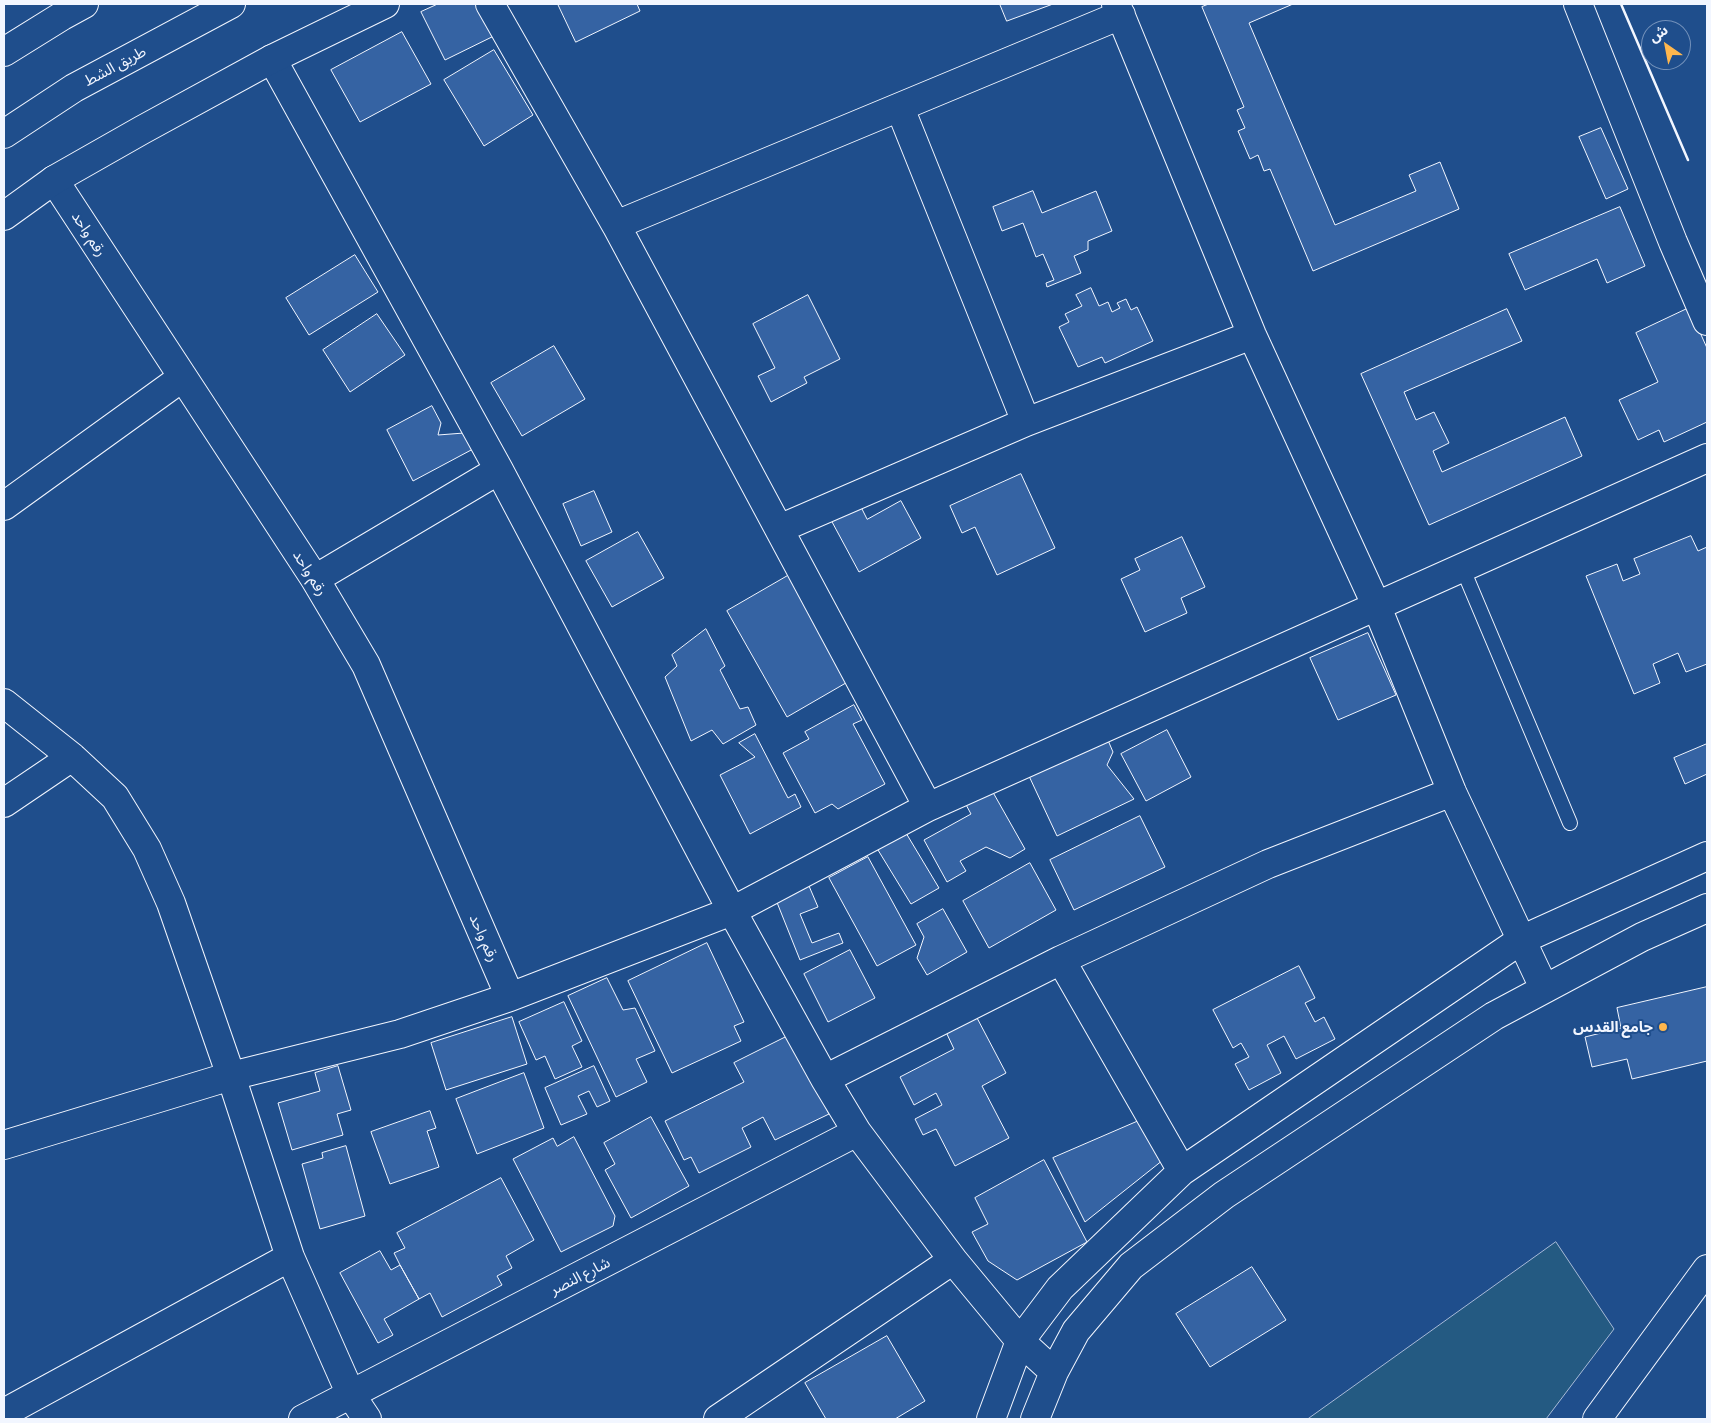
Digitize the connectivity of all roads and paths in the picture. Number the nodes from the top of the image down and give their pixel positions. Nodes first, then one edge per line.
1 (84, 4) edge
2 (231, 4) edge
3 (385, 4) edge
4 (490, 4) edge
5 (1578, 4) edge
6 (1119, 10) edge
7 (4, 52) edge
8 (272, 59) junction
9 (900, 108) junction
10 (4, 134) edge
11 (54, 180) junction
12 (4, 216) edge
13 (616, 225) junction
14 (1707, 322) edge
15 (1252, 335) junction
16 (183, 378) junction
17 (1026, 422) junction
18 (1707, 458) edge
19 (499, 470) junction
20 (4, 506) edge
21 (779, 529) junction
22 (1462, 567) junction
23 (315, 579) junction
24 (1377, 607) junction
25 (4, 703) edge
26 (72, 757) junction
27 (1452, 792) junction
28 (4, 803) edge
29 (928, 807) junction
30 (1570, 823) dead end
31 (1707, 856) edge
32 (1707, 908) edge
33 (732, 911) junction
34 (1521, 940) junction
35 (1061, 960) junction
36 (1544, 988) junction
37 (510, 997) junction
38 (230, 1076) junction
39 (825, 1079) junction
40 (857, 1132) junction
41 (4, 1145) edge
42 (1182, 1171) junction
43 (290, 1257) junction
44 (953, 1260) junction
45 (1707, 1269) edge
46 (1020, 1341) junction
47 (1054, 1372) junction
48 (351, 1395) junction
49 (4, 1413) edge
50 (303, 1419) edge
51 (366, 1419) edge
52 (718, 1419) edge
53 (992, 1419) edge
54 (1035, 1419) edge
55 (1597, 1419) edge

1 - 7 street
2 - 10 street, طريق الشط
3 - 8 street
4 - 13 street
5 - 14 street
6 - 9 street
6 - 15 street
8 - 11 street
8 - 19 street
9 - 13 street
9 - 17 street
11 - 12 street
11 - 16 street, رقم واحد
13 - 21 street
15 - 17 street
15 - 24 street
16 - 20 street
16 - 23 street, رقم واحد
17 - 21 street
18 - 22 street
19 - 23 street
19 - 33 street
21 - 29 street
22 - 24 street
22 - 30 lane
23 - 37 street, رقم واحد
24 - 27 street
24 - 29 street
25 - 26 street
26 - 28 street
26 - 38 street
27 - 34 street
27 - 35 street
29 - 33 street
31 - 34 street
32 - 36 street
33 - 37 street
33 - 39 street
34 - 36 street
34 - 42 street
35 - 39 street
35 - 42 street
36 - 47 street
37 - 38 street
38 - 41 street
38 - 43 street
39 - 40 street
40 - 44 street
40 - 48 street, شارع النصر
42 - 46 street
43 - 48 street
43 - 49 street
44 - 46 street
44 - 52 street
45 - 55 street
46 - 47 street
46 - 53 street
47 - 54 street
48 - 50 street, شارع النصر
48 - 51 street

